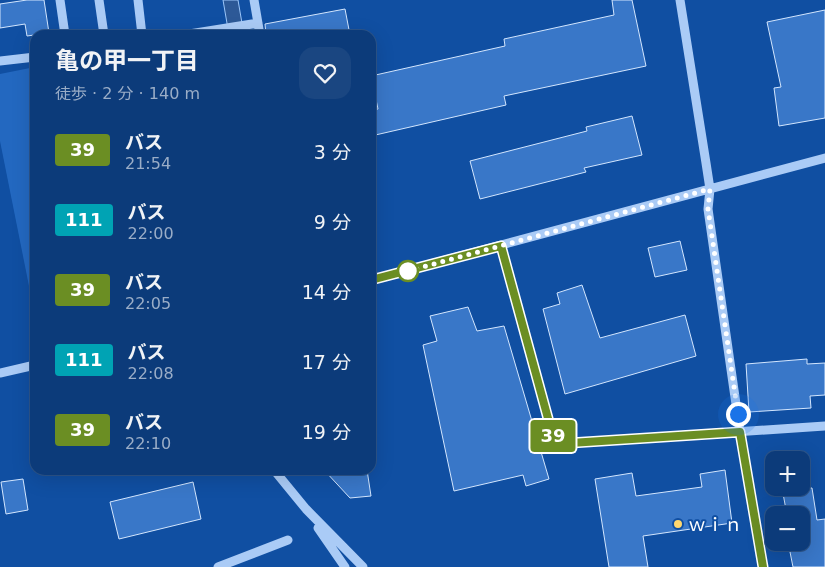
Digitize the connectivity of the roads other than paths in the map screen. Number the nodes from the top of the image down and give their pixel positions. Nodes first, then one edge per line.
1 (60, 0) edge
2 (99, 0) edge
3 (138, 0) edge
4 (254, 0) edge
5 (680, 0) edge
6 (258, 23) junction
7 (64, 30) edge
8 (103, 30) edge
9 (141, 30) edge
10 (212, 30) edge
11 (259, 30) edge
12 (30, 58) edge
13 (0, 61) edge
14 (825, 158) edge
15 (710, 189) junction
16 (501, 246) junction
17 (376, 279) edge
18 (30, 366) edge
19 (0, 373) edge
20 (825, 426) edge
21 (740, 432) junction
22 (278, 475) edge
23 (306, 509) junction
24 (288, 540) dead end
25 (218, 567) edge
26 (344, 567) edge
27 (363, 567) edge
28 (763, 567) edge

1 - 7 street
2 - 8 street
3 - 9 street
4 - 6 street
5 - 15 street
6 - 10 street
6 - 11 street
12 - 13 street
14 - 15 street
15 - 16 street
15 - 21 street
16 - 17 street
16 - 21 street
18 - 19 street
20 - 21 street
21 - 28 street
22 - 23 street
23 - 26 street
23 - 27 street
24 - 25 street

